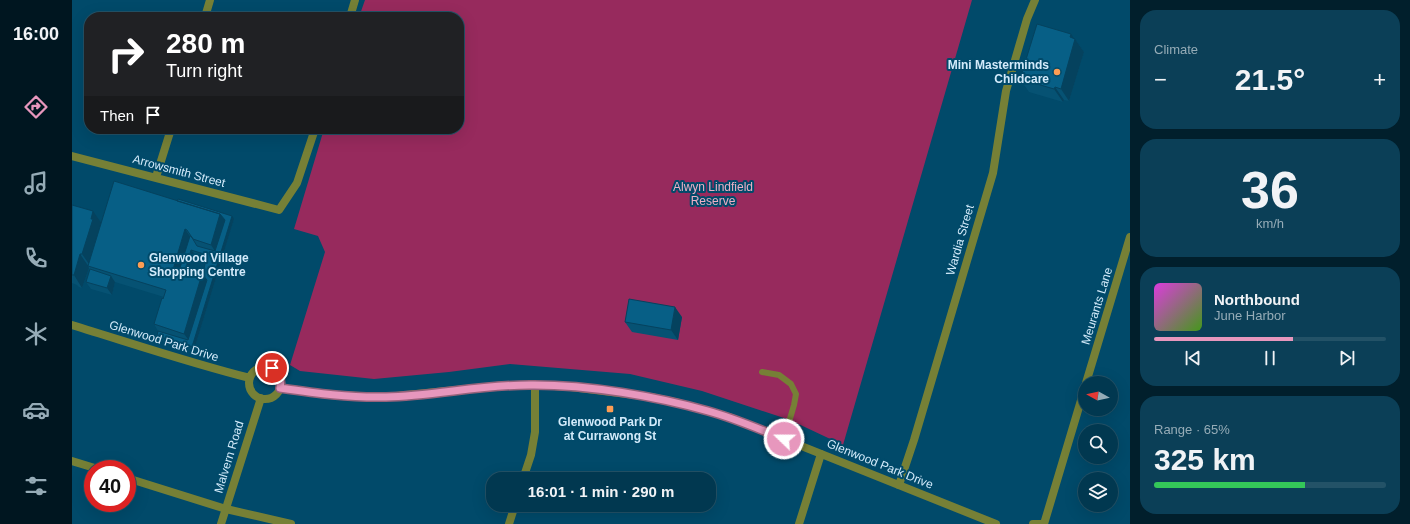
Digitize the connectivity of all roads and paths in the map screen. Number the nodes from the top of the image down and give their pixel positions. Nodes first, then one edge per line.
1 (210, 0) edge
2 (355, 0) edge
3 (1035, 0) edge
4 (206, 12) edge
5 (351, 12) edge
6 (169, 134) edge
7 (313, 134) edge
8 (72, 156) edge
9 (156, 177) junction
10 (1130, 237) edge
11 (72, 325) edge
12 (762, 372) dead end
13 (1088, 376) edge
14 (250, 378) junction
15 (535, 385) junction
16 (280, 388) junction
17 (261, 398) junction
18 (1078, 410) edge
19 (784, 439) junction
20 (821, 454) junction
21 (72, 461) edge
22 (84, 465) edge
23 (525, 472) edge
24 (136, 481) edge
25 (899, 485) junction
26 (226, 509) junction
27 (513, 512) edge
28 (221, 524) edge
29 (291, 524) edge
30 (509, 524) edge
31 (800, 524) edge
32 (996, 524) edge
33 (1033, 524) edge
34 (1044, 524) edge

1 - 4 street
2 - 5 street
3 - 25 street, Wardia Street
6 - 9 street
7 - 9 street, Arrowsmith Street
8 - 9 street, Arrowsmith Street
10 - 13 street, Meurants Lane
11 - 14 street, Glenwood Park Drive
12 - 19 lane
14 - 16 street
14 - 17 street
15 - 16 street, Glenwood Park Drive
15 - 19 street, Glenwood Park Drive
15 - 23 street
16 - 17 street
17 - 26 street, Malvern Road
18 - 34 street
19 - 20 street, Glenwood Park Drive
20 - 25 street, Glenwood Park Drive
20 - 31 street
21 - 22 street
24 - 26 street
25 - 32 street, Glenwood Park Drive
26 - 28 street, Malvern Road
26 - 29 street
27 - 30 street
33 - 34 street

